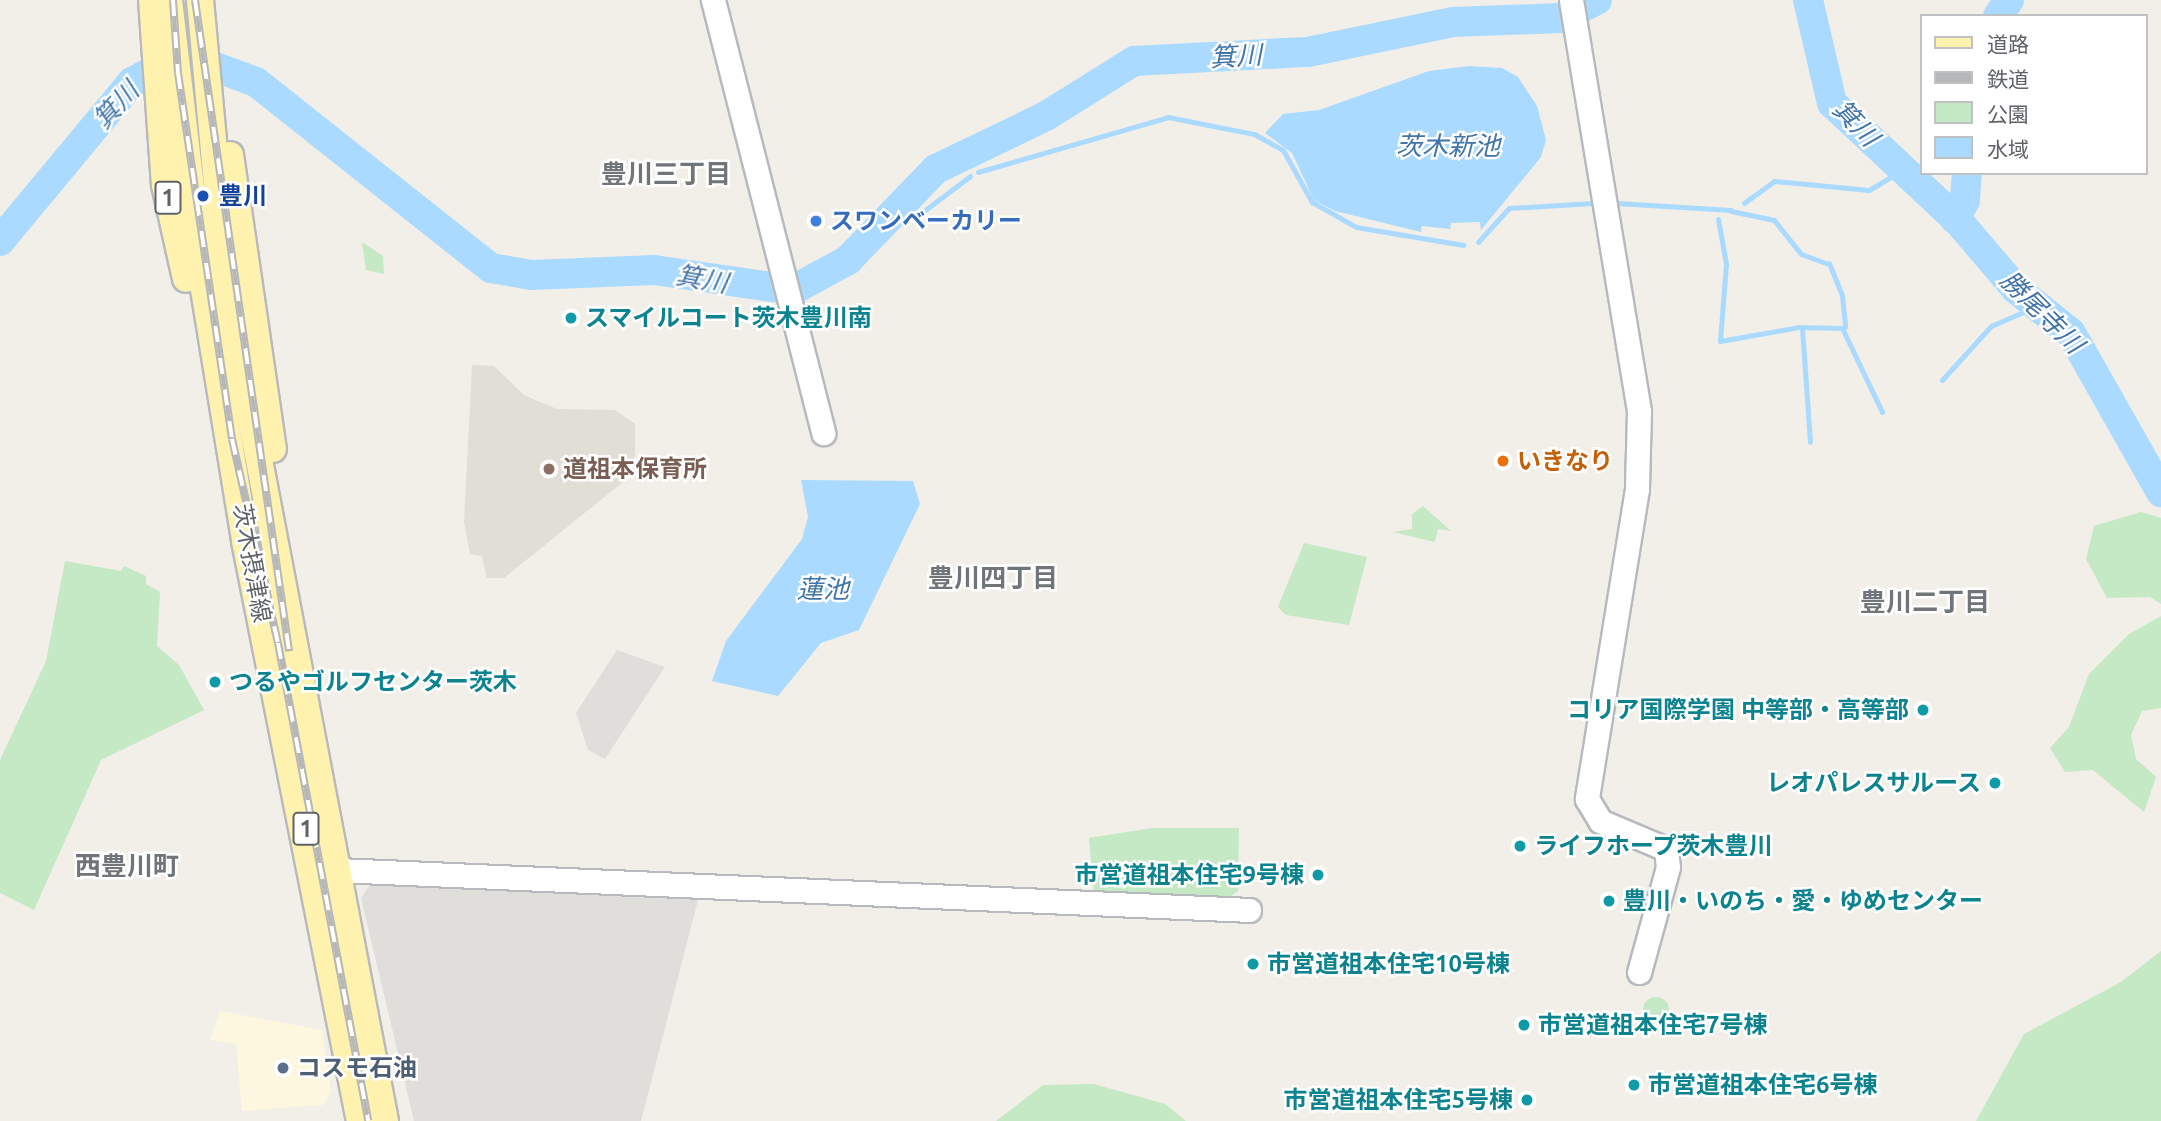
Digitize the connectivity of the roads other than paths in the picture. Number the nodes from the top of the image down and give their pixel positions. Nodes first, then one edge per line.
1 (152, 0) edge
2 (169, 0) edge
3 (200, 0) edge
4 (216, 0) edge
5 (713, 0) edge
6 (1572, 0) edge
7 (204, 107) junction
8 (822, 433) dead end
9 (245, 541) junction
10 (338, 870) junction
11 (1249, 909) dead end
12 (1639, 972) dead end
13 (366, 1120) edge

1 - 9 main road, 1
2 - 7 main road, 茨木摂津線 / 1
3 - 7 main road, 茨木摂津線 / 1
4 - 7 main road, 1
5 - 8 street
6 - 12 street
7 - 9 main road, 茨木摂津線 / 1
7 - 10 main road, 茨木摂津線 / 1
9 - 13 main road, 茨木摂津線 / 1
10 - 11 street
10 - 13 main road, 茨木摂津線 / 1

